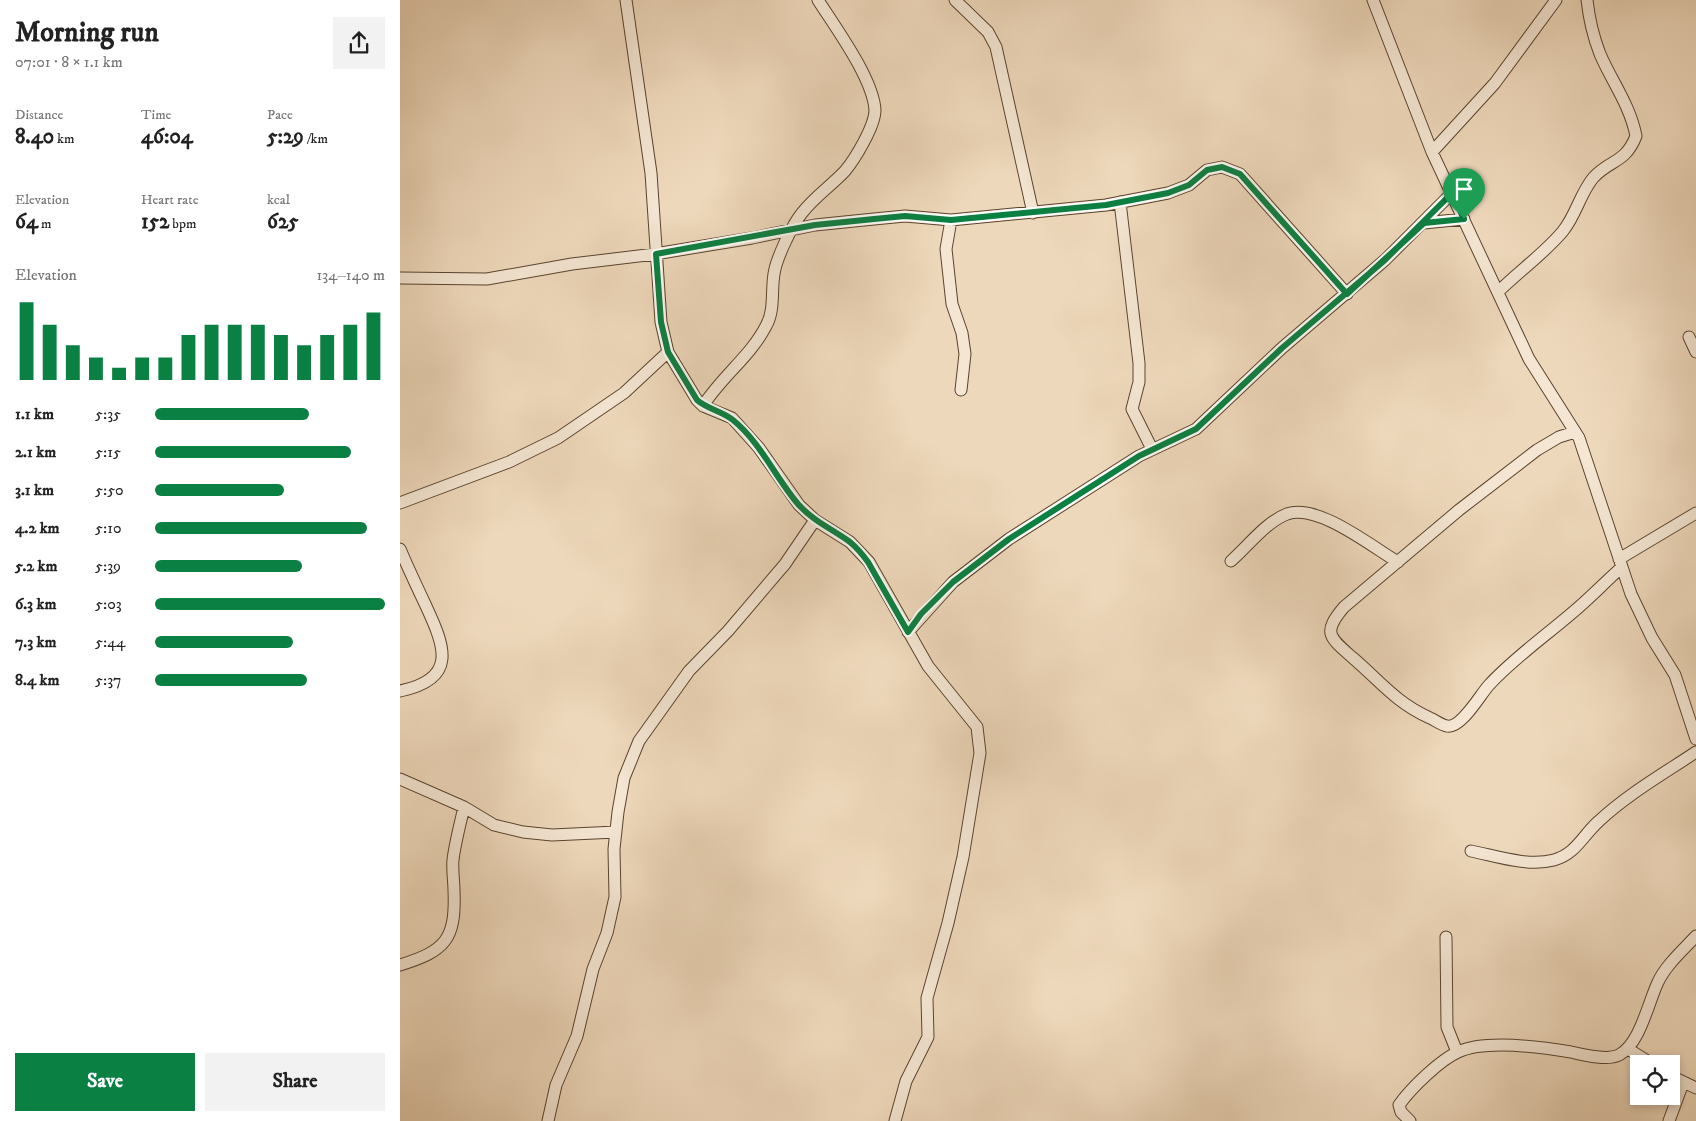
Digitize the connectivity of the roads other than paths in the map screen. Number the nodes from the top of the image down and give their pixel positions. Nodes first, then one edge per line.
1 (626, 0) edge
2 (818, 0) edge
3 (955, 0) edge
4 (1373, 0) edge
5 (1556, 0) edge
6 (1587, 0) edge
7 (1432, 152) junction
8 (1452, 193) junction
9 (1120, 202) junction
10 (1033, 213) junction
11 (1464, 219) junction
12 (951, 220) junction
13 (1424, 223) junction
14 (790, 230) junction
15 (656, 254) junction
16 (400, 278) edge
17 (1498, 292) junction
18 (1347, 294) junction
19 (1689, 337) dead end
20 (668, 352) junction
21 (1696, 352) edge
22 (961, 390) dead end
23 (703, 406) junction
24 (1575, 432) junction
25 (1152, 449) junction
26 (400, 503) edge
27 (1696, 513) edge
28 (815, 520) junction
29 (400, 549) edge
30 (1231, 561) dead end
31 (1398, 562) junction
32 (1621, 563) junction
33 (908, 632) junction
34 (400, 690) edge
35 (1696, 739) edge
36 (1696, 752) edge
37 (400, 780) edge
38 (464, 807) junction
39 (616, 832) junction
40 (1470, 851) dead end
41 (1696, 936) edge
42 (1446, 937) dead end
43 (400, 965) edge
44 (1628, 1049) junction
45 (1458, 1052) junction
46 (1638, 1055) edge
47 (1680, 1081) edge
48 (1683, 1083) junction
49 (1696, 1088) edge
50 (548, 1121) edge
51 (895, 1121) edge
52 (1410, 1121) edge
53 (1669, 1121) edge

1 - 15 street
2 - 14 street
3 - 10 street
4 - 7 street
5 - 7 street
6 - 17 street
7 - 8 street
8 - 11 street
8 - 13 street
9 - 10 street
9 - 18 street
9 - 25 street
10 - 12 street
11 - 13 street
11 - 17 street
12 - 14 street
12 - 22 street
13 - 18 street
14 - 15 street
14 - 23 street
15 - 16 street
15 - 20 street
17 - 24 street
18 - 25 street
19 - 21 street
20 - 23 street
20 - 26 street
23 - 28 street
24 - 31 street
24 - 32 street
25 - 33 street
27 - 32 street
28 - 33 street
28 - 39 street
29 - 34 street
30 - 31 street
31 - 32 street
32 - 35 street
33 - 51 street
36 - 40 street
37 - 38 street
38 - 39 street
38 - 43 street
39 - 50 street
41 - 44 street
42 - 45 street
44 - 45 street
44 - 46 street
45 - 52 street
47 - 48 street
48 - 49 street
48 - 53 street

